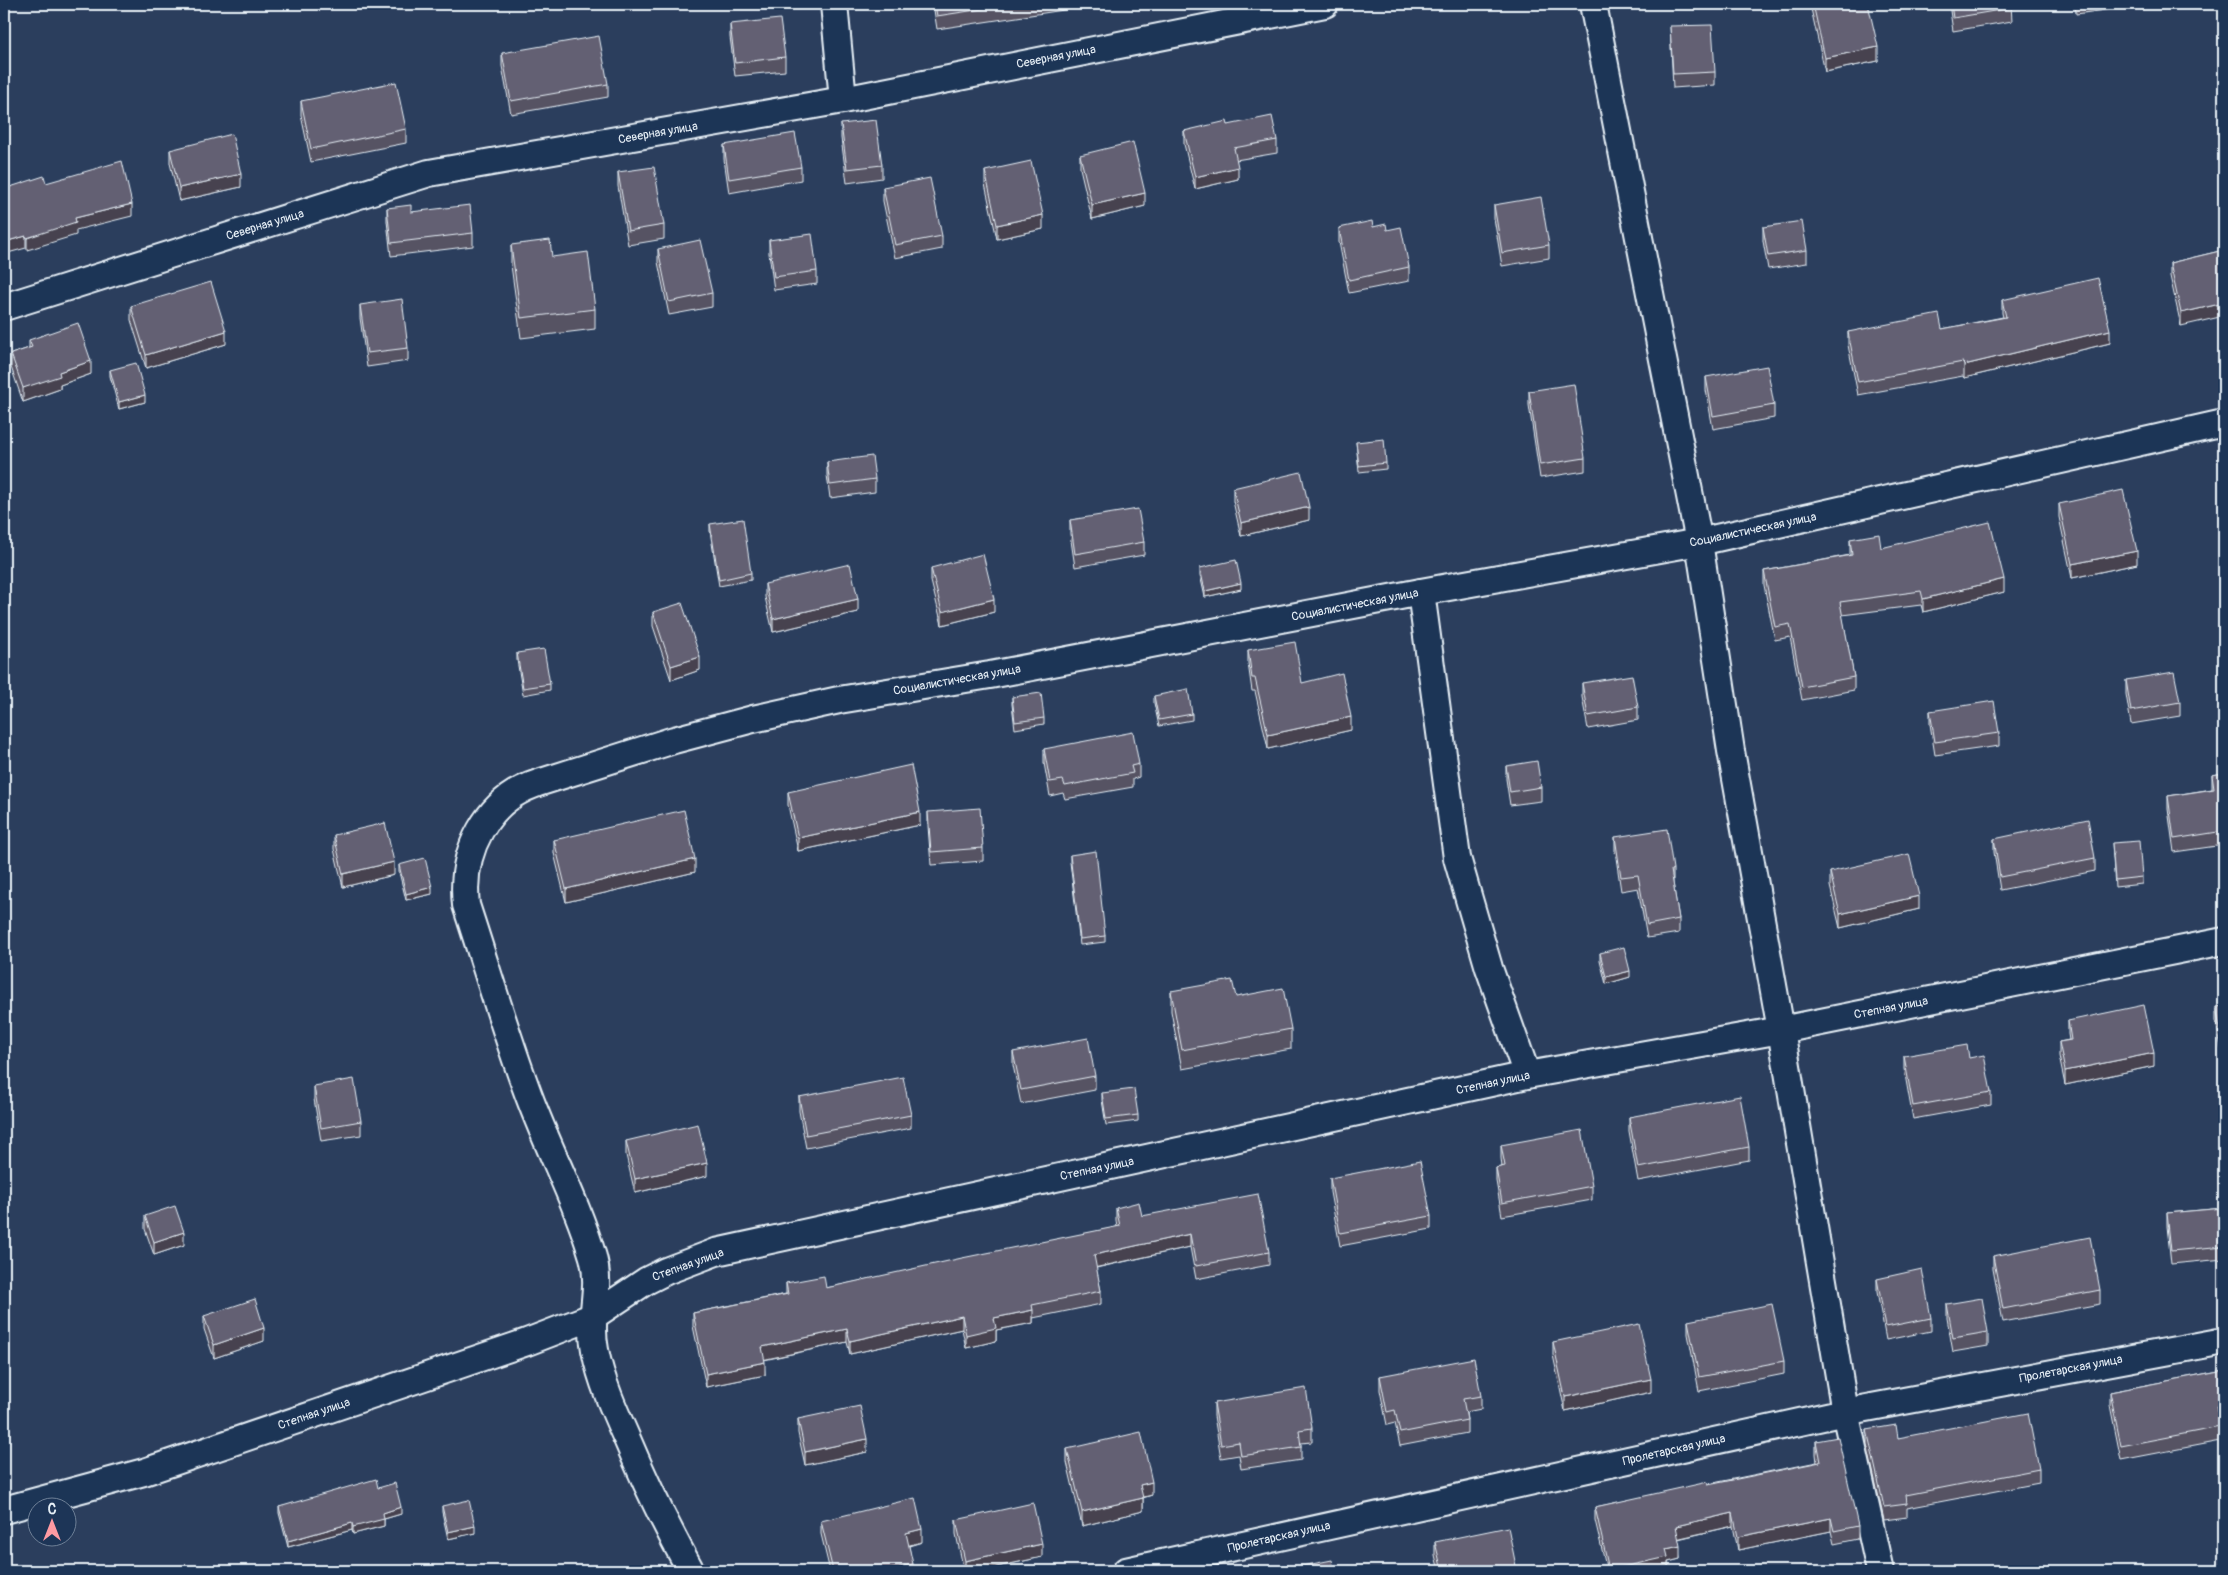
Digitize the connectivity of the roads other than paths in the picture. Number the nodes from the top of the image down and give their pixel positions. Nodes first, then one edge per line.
1 (834, 4) edge
2 (1325, 4) edge
3 (1593, 4) edge
4 (843, 100) junction
5 (4, 307) edge
6 (2224, 423) edge
7 (1699, 542) junction
8 (1421, 592) junction
9 (2224, 941) edge
10 (1782, 1030) junction
11 (1527, 1075) junction
12 (592, 1317) junction
13 (2224, 1341) edge
14 (1845, 1412) junction
15 (4, 1510) edge
16 (691, 1571) edge
17 (1126, 1571) edge
18 (1880, 1571) edge

1 - 4 street
2 - 4 street, Северная улица
3 - 7 street
4 - 5 street, Северная улица
6 - 7 street, Социалистическая улица
7 - 8 street, Социалистическая улица
7 - 10 street
8 - 11 street
8 - 12 street, Социалистическая улица
9 - 10 street, Степная улица
10 - 11 street, Степная улица
10 - 14 street
11 - 12 street, Степная улица
12 - 15 street, Степная улица
12 - 16 street, Социалистическая улица
13 - 14 street, Пролетарская улица
14 - 17 street, Пролетарская улица
14 - 18 street

